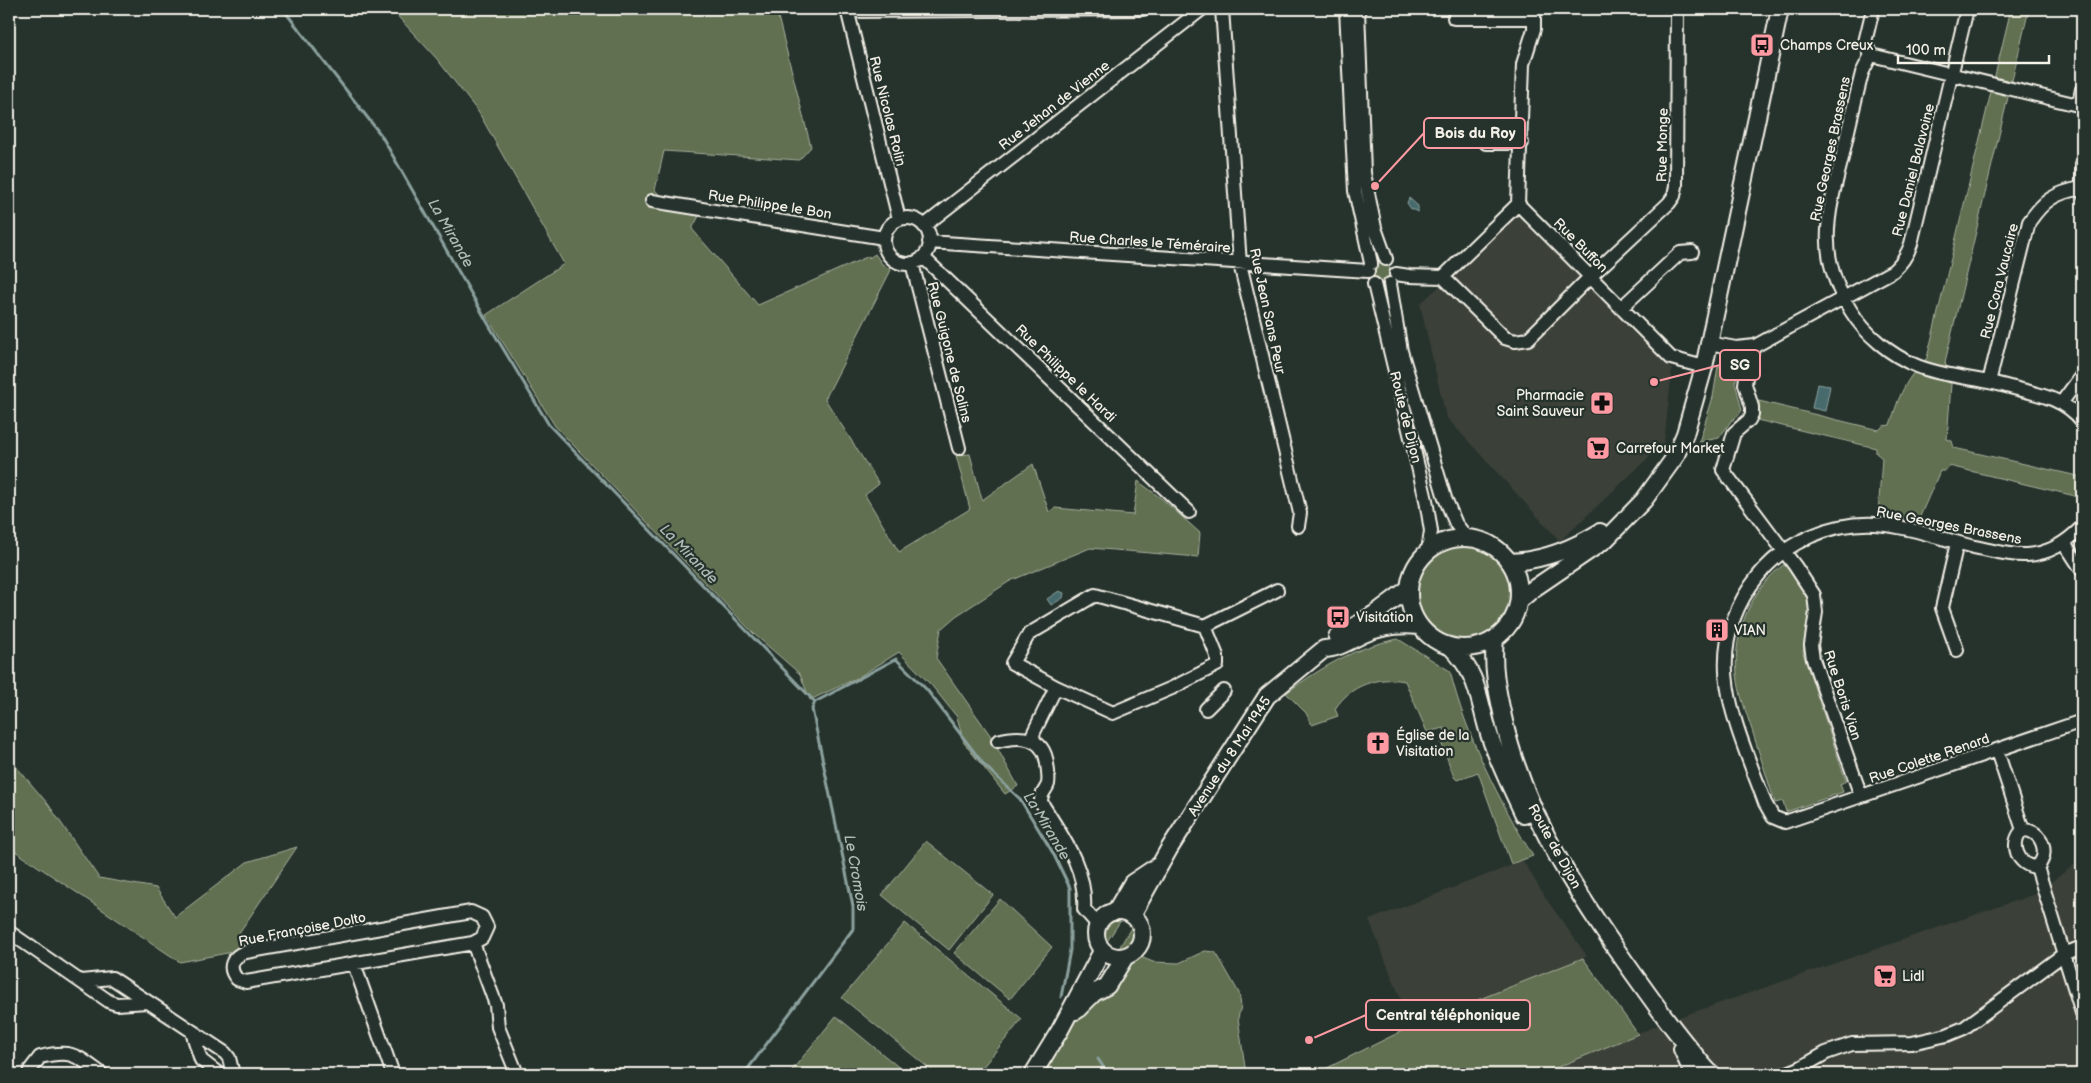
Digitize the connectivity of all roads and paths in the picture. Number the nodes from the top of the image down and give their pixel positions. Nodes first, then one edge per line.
1 (1143, 9) edge
2 (1202, 9) edge
3 (1222, 9) edge
4 (1347, 9) edge
5 (1358, 9) edge
6 (1677, 9) edge
7 (1780, 9) edge
8 (1873, 9) edge
9 (1967, 9) edge
10 (848, 10) edge
11 (1534, 13) edge
12 (1454, 18) dead end
13 (1360, 34) junction
14 (1870, 55) junction
15 (1952, 75) junction
16 (2082, 89) edge
17 (2080, 105) edge
18 (1486, 143) dead end
19 (1522, 143) junction
20 (2082, 165) edge
21 (2082, 190) edge
22 (652, 201) dead end
23 (1518, 204) junction
24 (899, 219) junction
25 (924, 226) junction
26 (884, 238) junction
27 (929, 242) junction
28 (1692, 252) dead end
29 (1386, 259) junction
30 (917, 260) junction
31 (1240, 264) junction
32 (1370, 267) junction
33 (1591, 276) junction
34 (1443, 277) junction
35 (1393, 279) junction
36 (1374, 284) junction
37 (1843, 298) junction
38 (1621, 308) junction
39 (1709, 343) junction
40 (1755, 346) junction
41 (1704, 367) junction
42 (2082, 375) edge
43 (1989, 382) junction
44 (2062, 402) junction
45 (2082, 421) edge
46 (960, 448) dead end
47 (1644, 500) junction
48 (1189, 512) dead end
49 (1298, 526) dead end
50 (2082, 527) edge
51 (1467, 538) junction
52 (1957, 543) junction
53 (2064, 544) junction
54 (1428, 551) junction
55 (1784, 551) junction
56 (1510, 562) junction
57 (2082, 570) edge
58 (1408, 589) junction
59 (1277, 590) dead end
60 (1518, 601) junction
61 (1205, 626) junction
62 (1419, 626) junction
63 (1495, 639) junction
64 (1451, 647) junction
65 (1324, 649) junction
66 (1957, 650) dead end
67 (1056, 687) junction
68 (1224, 691) dead end
69 (1206, 709) dead end
70 (2082, 721) edge
71 (998, 740) dead end
72 (1034, 741) junction
73 (1997, 751) junction
74 (1861, 796) junction
75 (1785, 822) joint
76 (2023, 830) junction
77 (1164, 858) junction
78 (2036, 867) junction
79 (1115, 912) junction
80 (1132, 915) junction
81 (1598, 924) junction
82 (1098, 925) junction
83 (9, 932) edge
84 (473, 943) junction
85 (2082, 947) edge
86 (1102, 951) junction
87 (2064, 954) junction
88 (1125, 957) junction
89 (354, 964) junction
90 (81, 982) junction
91 (147, 1002) junction
92 (2082, 1012) edge
93 (1060, 1030) junction
94 (1674, 1030) junction
95 (192, 1032) junction
96 (1036, 1071) edge
97 (1797, 1071) edge
98 (29, 1074) edge
99 (102, 1074) edge
100 (219, 1074) edge
101 (233, 1074) edge
102 (393, 1074) edge
103 (518, 1074) edge
104 (1693, 1074) edge
105 (1712, 1074) edge
106 (1785, 1074) edge

1 - 10 street
2 - 25 street, Rue Jehan de Vienne
3 - 31 street, Rue Jean Sans Peur
4 - 13 street
4 - 32 street, Route de Dijon
5 - 13 street, Route de Dijon
6 - 33 street, Rue Monge
7 - 39 main road
8 - 14 street
9 - 15 street, Rue Daniel Balavoine
10 - 24 street, Rue Nicolas Rolin
11 - 12 street
11 - 19 street
13 - 29 street, Route de Dijon
14 - 15 street
14 - 37 street, Rue Georges Brassens
15 - 17 street
15 - 37 street, Rue Daniel Balavoine
16 - 17 street
18 - 19 street
19 - 23 street
20 - 21 street
21 - 43 street, Rue Cora Vaucaire
22 - 26 street, Rue Philippe le Bon
23 - 33 street, Rue Buffon
23 - 34 street
24 - 25 street
24 - 26 street
25 - 27 street
26 - 30 street
27 - 30 street
27 - 31 street, Rue Charles le Téméraire
28 - 38 street
29 - 32 street
29 - 35 street, Route de Dijon
30 - 46 street, Rue Guigone de Salins
30 - 48 street, Rue Philippe le Hardi
31 - 32 street, Rue Charles le Téméraire
31 - 49 street, Rue Jean Sans Peur
32 - 36 street, Route de Dijon
33 - 34 street, Rue Monge
33 - 38 street, Rue Buffon
34 - 35 street
35 - 36 street
35 - 51 street, Route de Dijon
36 - 54 street, Route de Dijon
37 - 40 street, Rue Daniel Balavoine
37 - 43 street, Rue Georges Brassens
38 - 41 street, Rue Buffon
39 - 40 street
39 - 41 main road
40 - 55 street, Rue Boris Vian
41 - 47 main road
42 - 44 street
43 - 44 street, Rue Georges Brassens
44 - 45 street, Rue Georges Brassens
47 - 56 main road
47 - 60 main road
50 - 53 street, Rue Georges Brassens
51 - 54 main road
51 - 56 main road
52 - 53 street, Rue Georges Brassens
52 - 55 street, Rue Georges Brassens
52 - 66 street
53 - 57 street
54 - 58 main road
55 - 74 street, Rue Boris Vian
55 - 75 street, Rue Georges Brassens
56 - 60 main road
58 - 62 main road
58 - 65 main road
59 - 61 street
60 - 63 main road
61 - 67 street
61 - 67 street
62 - 64 main road
62 - 65 main road, Avenue du 8 Mai 1945
63 - 64 main road
63 - 81 main road, Route de Dijon
64 - 81 main road
65 - 77 main road, Avenue du 8 Mai 1945
67 - 72 street
68 - 69 street
70 - 73 street, Rue Colette Renard
71 - 72 street
72 - 82 street
73 - 74 street, Rue Colette Renard
73 - 76 street
74 - 75 street, Rue Colette Renard
76 - 78 street
76 - 78 street
77 - 79 main road
77 - 80 main road, Avenue du 8 Mai 1945
78 - 87 street
79 - 80 main road
79 - 82 main road
80 - 88 main road
81 - 94 main road, Route de Dijon
82 - 86 main road
83 - 90 street
84 - 89 street, Rue Françoise Dolto
84 - 89 street, Rue Françoise Dolto
84 - 103 street
85 - 87 street
86 - 88 main road
86 - 93 main road
87 - 92 street
87 - 97 street
88 - 93 main road
89 - 102 street
90 - 91 street
90 - 91 street
91 - 95 street
93 - 96 main road
94 - 104 main road, Route de Dijon
94 - 105 main road, Route de Dijon
95 - 100 street
95 - 101 street
97 - 106 street
98 - 99 street

